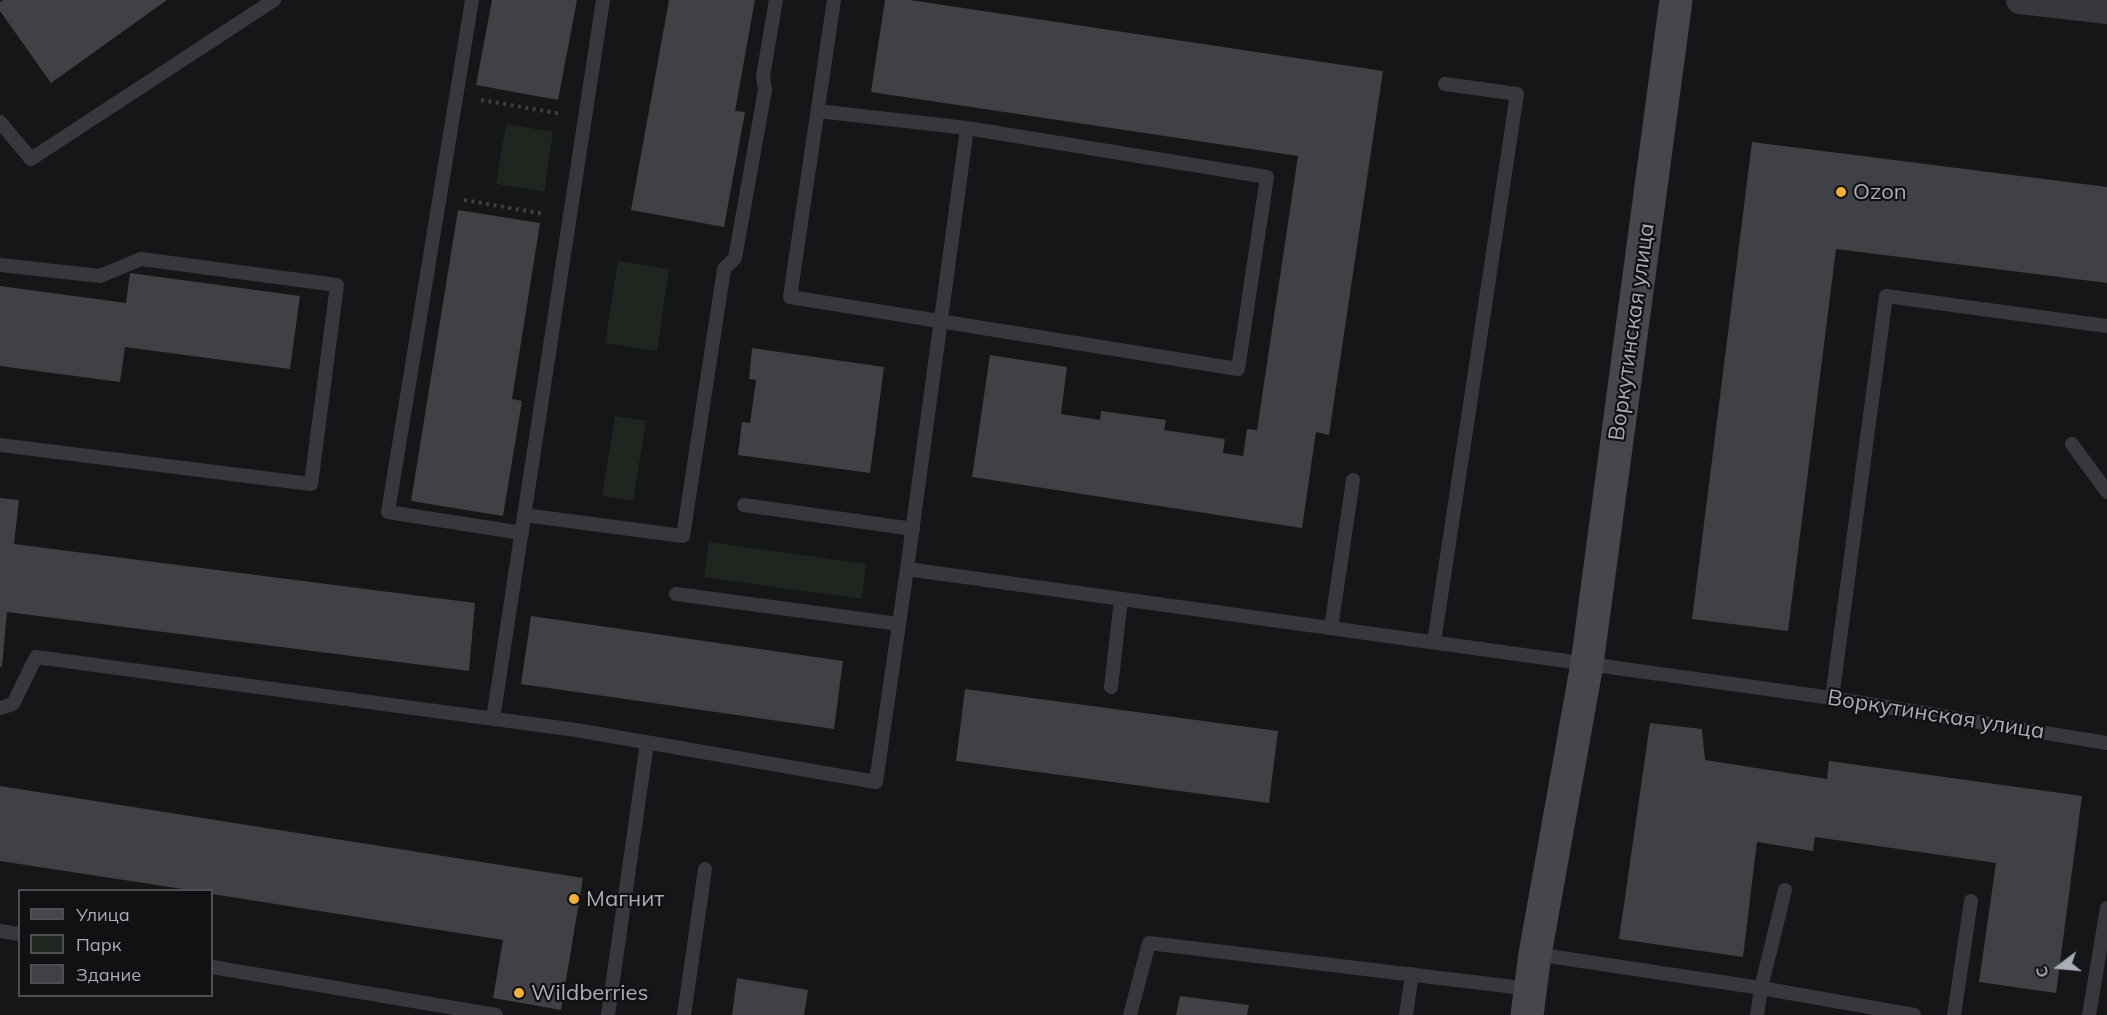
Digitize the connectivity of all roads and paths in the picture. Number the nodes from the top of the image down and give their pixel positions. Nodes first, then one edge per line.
1 (274, 0) edge
2 (472, 0) edge
3 (603, 0) edge
4 (776, 0) edge
5 (834, 0) edge
6 (1676, 0) edge
7 (2020, 0) edge
8 (2092, 6) edge
9 (1445, 84) dead end
10 (456, 96) junction
11 (818, 111) junction
12 (585, 117) junction
13 (0, 122) edge
14 (967, 128) junction
15 (439, 196) junction
16 (570, 218) junction
17 (0, 265) edge
18 (940, 322) junction
19 (2107, 326) edge
20 (2072, 444) dead end
21 (0, 445) edge
22 (1353, 480) dead end
23 (2107, 492) edge
24 (744, 506) dead end
25 (524, 515) junction
26 (913, 529) junction
27 (522, 533) junction
28 (907, 569) junction
29 (676, 594) dead end
30 (1121, 599) junction
31 (899, 624) junction
32 (1331, 628) junction
33 (1434, 642) junction
34 (1587, 664) junction
35 (1111, 687) dead end
36 (1832, 698) junction
37 (0, 708) edge
38 (493, 719) junction
39 (647, 743) junction
40 (2107, 743) edge
41 (705, 869) dead end
42 (1785, 890) dead end
43 (1971, 901) dead end
44 (2107, 908) edge
45 (0, 931) edge
46 (18, 934) edge
47 (1535, 954) junction
48 (213, 968) edge
49 (1412, 974) junction
50 (1761, 988) junction
51 (1529, 1002) edge
52 (496, 1015) edge
53 (608, 1015) edge
54 (684, 1015) edge
55 (1130, 1015) edge
56 (1406, 1015) edge
57 (1757, 1015) edge
58 (1914, 1015) edge
59 (1954, 1015) edge
60 (2089, 1015) edge

1 - 13 lane
2 - 10 lane
3 - 12 lane
4 - 25 lane
5 - 11 lane
6 - 34 street, Воркутинская улица
7 - 8 street
9 - 33 lane
10 - 12 path
10 - 15 lane
11 - 14 lane
11 - 18 lane
12 - 16 lane
14 - 18 lane
14 - 18 lane
15 - 16 path
15 - 27 lane
16 - 25 lane
17 - 21 lane
18 - 26 lane
19 - 36 lane
20 - 23 lane
22 - 32 lane
24 - 26 lane
25 - 27 lane
26 - 28 lane
27 - 38 lane
28 - 30 lane
28 - 31 lane
29 - 31 lane
30 - 32 lane
30 - 35 lane
31 - 39 lane
32 - 33 lane
33 - 34 lane
34 - 36 lane, Воркутинская улица
34 - 47 street, Воркутинская улица
36 - 40 lane, Воркутинская улица
37 - 38 lane
38 - 39 lane
39 - 53 lane
41 - 54 lane
42 - 50 lane
43 - 59 lane
44 - 60 lane
45 - 46 lane
47 - 50 lane
47 - 51 street, Воркутинская улица
48 - 52 lane
49 - 51 lane
49 - 55 lane
49 - 56 lane
50 - 57 lane
50 - 58 lane

